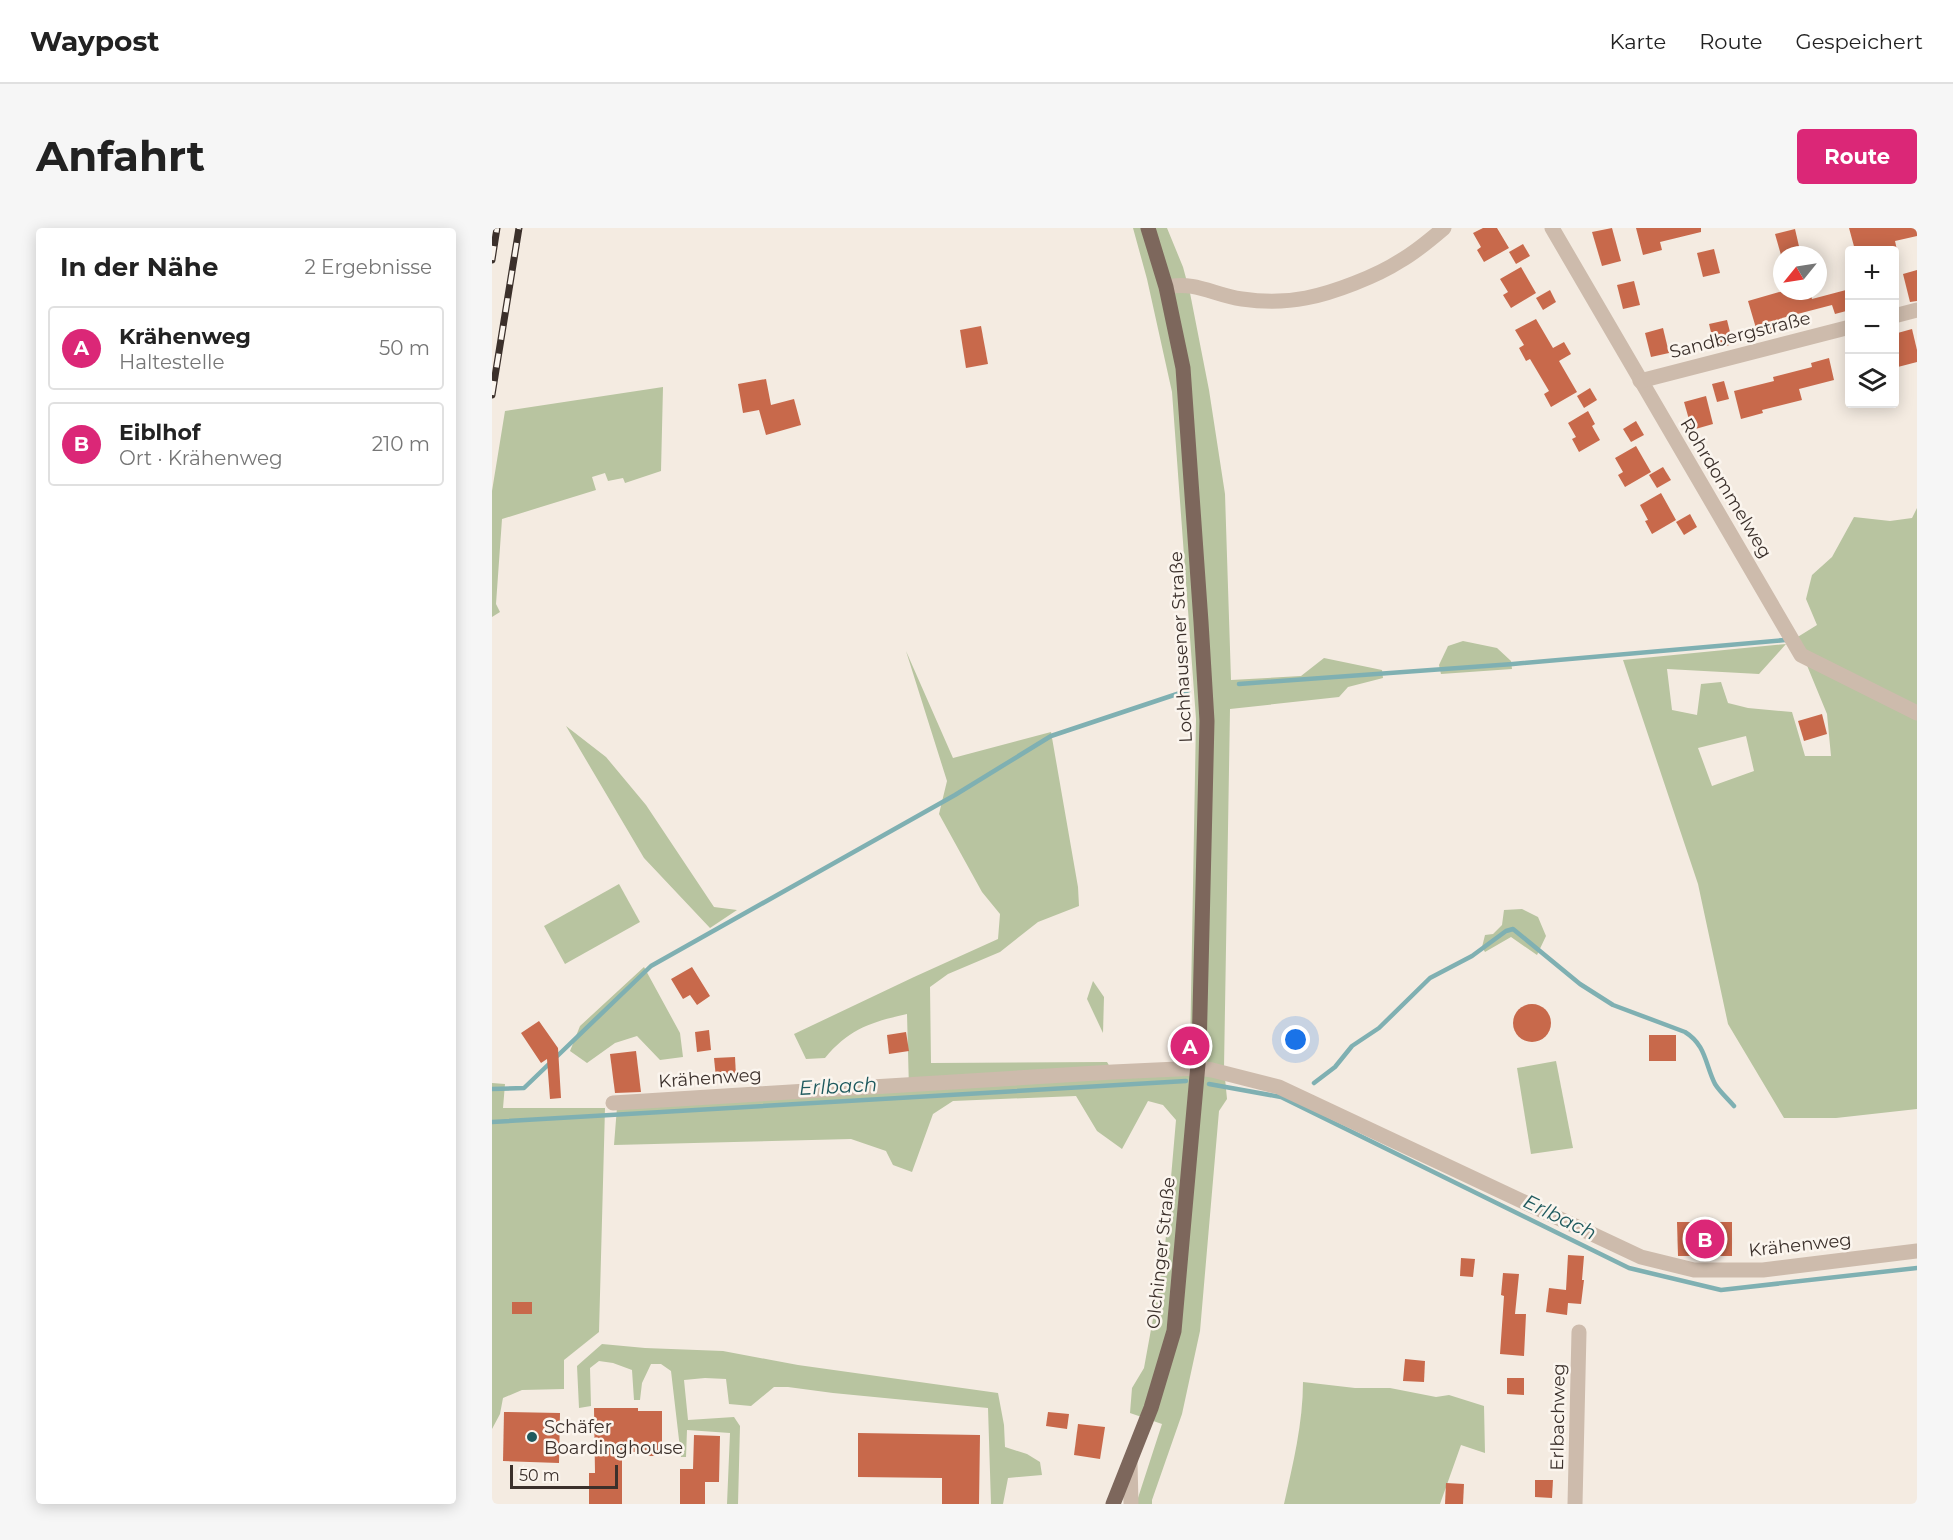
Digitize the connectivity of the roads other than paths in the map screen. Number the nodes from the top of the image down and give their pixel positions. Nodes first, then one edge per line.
1 (1148, 228) edge
2 (1444, 228) edge
3 (1552, 228) edge
4 (1166, 287) junction
5 (1917, 310) edge
6 (1899, 315) edge
7 (1845, 328) edge
8 (1640, 381) junction
9 (1917, 713) edge
10 (1199, 1068) junction
11 (613, 1103) dead end
12 (1917, 1251) edge
13 (1579, 1332) dead end
14 (1131, 1459) junction
15 (1113, 1504) edge
16 (1131, 1504) edge
17 (1575, 1504) edge

1 - 4 main road, Lochhausener Straße
2 - 4 street
3 - 8 street, Rohrdommelweg
4 - 10 main road, Lochhausener Straße
5 - 6 street
7 - 8 street, Sandbergstraße
8 - 9 street, Rohrdommelweg
10 - 11 street, Krähenweg
10 - 12 street, Krähenweg
10 - 14 main road, Olchinger Straße
13 - 17 street, Erlbachweg
14 - 15 main road, Olchinger Straße
14 - 16 street

